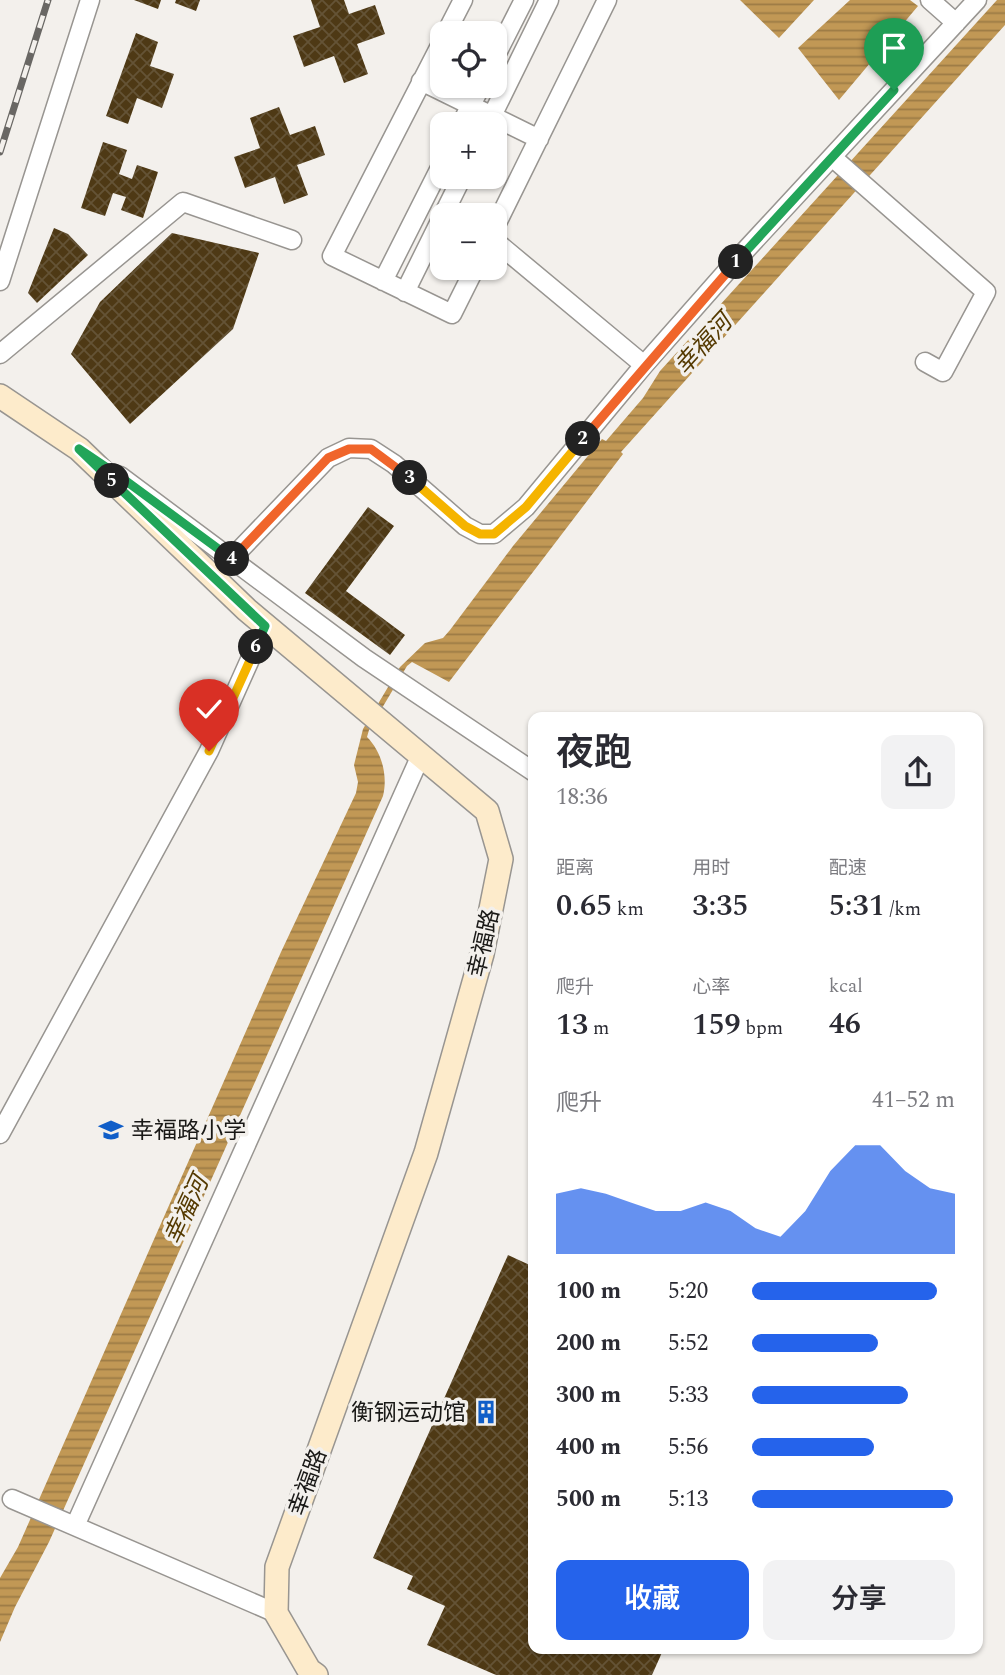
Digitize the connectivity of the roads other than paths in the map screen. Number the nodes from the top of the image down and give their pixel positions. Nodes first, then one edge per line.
1 (90, 0) edge
2 (463, 0) edge
3 (524, 0) edge
4 (549, 0) edge
5 (607, 0) edge
6 (930, 0) edge
7 (977, 0) edge
8 (452, 21) edge
9 (956, 23) junction
10 (507, 33) edge
11 (430, 65) edge
12 (422, 81) junction
13 (475, 98) edge
14 (471, 105) junction
15 (467, 112) edge
16 (480, 112) edge
17 (494, 112) edge
18 (507, 127) edge
19 (539, 139) junction
20 (832, 157) junction
21 (430, 188) edge
22 (455, 189) edge
23 (507, 203) edge
24 (292, 240) dead end
25 (507, 251) edge
26 (469, 280) edge
27 (0, 281) edge
28 (383, 281) junction
29 (405, 292) junction
30 (0, 354) edge
31 (925, 362) dead end
32 (644, 365) junction
33 (0, 396) edge
34 (79, 449) junction
35 (231, 559) junction
36 (265, 626) junction
37 (421, 755) junction
38 (528, 768) edge
39 (0, 1134) edge
40 (17, 1501) dead end
41 (71, 1525) junction
42 (276, 1613) junction
43 (316, 1675) edge

1 - 27 street
2 - 8 street
3 - 10 street
4 - 17 street
5 - 19 street
6 - 9 street
7 - 9 street
9 - 20 street
11 - 12 street
12 - 14 street
12 - 28 street
13 - 14 street
14 - 15 street
14 - 16 street
18 - 19 street
19 - 23 street
20 - 31 street
20 - 32 street
21 - 28 street
22 - 29 street
24 - 30 street
25 - 32 street
26 - 29 street
28 - 29 street
32 - 35 street
33 - 34 street, 幸福路
34 - 35 street
34 - 36 street, 幸福路
35 - 38 street
36 - 37 street, 幸福路
36 - 39 street
37 - 41 street
37 - 42 street, 幸福路
40 - 41 street
41 - 42 street
42 - 43 street

